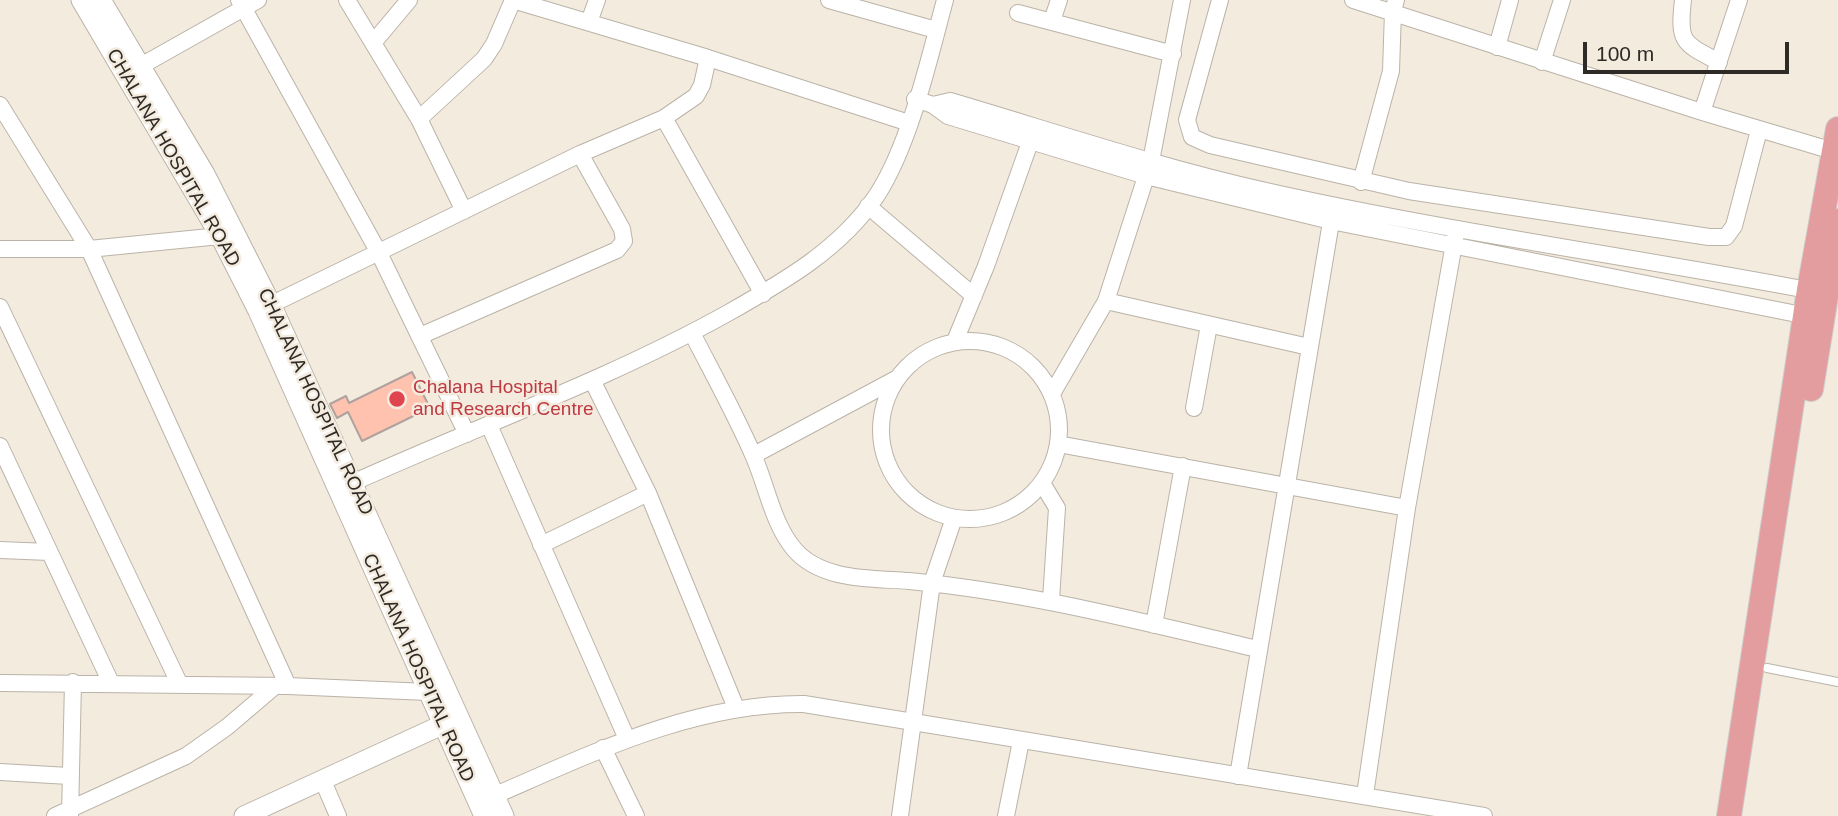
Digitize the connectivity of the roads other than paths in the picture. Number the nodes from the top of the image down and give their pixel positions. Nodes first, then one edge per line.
1 (81, 0) edge
2 (101, 0) edge
3 (347, 0) edge
4 (409, 0) edge
5 (597, 0) edge
6 (831, 0) edge
7 (944, 0) edge
8 (1059, 0) edge
9 (1182, 0) edge
10 (1220, 0) edge
11 (1353, 0) edge
12 (1510, 0) edge
13 (1562, 0) edge
14 (1685, 0) edge
15 (1739, 0) edge
16 (247, 3) edge
17 (1394, 6) edge
18 (1018, 13) dead end
19 (1052, 21) junction
20 (589, 22) junction
21 (936, 30) junction
22 (373, 43) junction
23 (1497, 47) junction
24 (1172, 54) junction
25 (708, 58) junction
26 (1542, 62) junction
27 (1719, 62) junction
28 (133, 71) junction
29 (915, 99) junction
30 (0, 105) edge
31 (1702, 112) junction
32 (664, 118) junction
33 (419, 120) junction
34 (909, 124) junction
35 (1759, 130) junction
36 (1033, 134) junction
37 (1836, 140) edge
38 (580, 155) junction
39 (1149, 169) junction
40 (1362, 182) junction
41 (1334, 204) junction
42 (867, 206) junction
43 (464, 211) junction
44 (1331, 221) junction
45 (1456, 229) junction
46 (1837, 231) edge
47 (220, 236) junction
48 (1454, 248) junction
49 (0, 249) edge
50 (89, 249) junction
51 (379, 253) junction
52 (1818, 292) junction
53 (763, 293) junction
54 (974, 296) junction
55 (1106, 301) junction
56 (0, 307) edge
57 (265, 308) junction
58 (1814, 317) junction
59 (1209, 325) junction
60 (692, 333) junction
61 (420, 336) junction
62 (955, 341) junction
63 (1309, 347) junction
64 (896, 379) junction
65 (593, 382) junction
66 (1053, 392) junction
67 (1194, 408) dead end
68 (489, 425) junction
69 (467, 434) junction
70 (1058, 444) junction
71 (0, 446) edge
72 (754, 456) junction
73 (1183, 466) junction
74 (1042, 483) junction
75 (1287, 485) junction
76 (345, 486) junction
77 (648, 494) junction
78 (1407, 508) junction
79 (954, 518) junction
80 (541, 545) junction
81 (0, 550) edge
82 (49, 552) junction
83 (932, 583) junction
84 (1051, 600) junction
85 (1154, 625) junction
86 (1258, 649) junction
87 (1767, 668) junction
88 (73, 682) junction
89 (1838, 682) edge
90 (0, 683) edge
91 (111, 683) junction
92 (180, 685) junction
93 (281, 686) junction
94 (428, 692) junction
95 (736, 708) junction
96 (911, 721) junction
97 (444, 724) junction
98 (627, 739) junction
99 (1021, 741) junction
100 (603, 748) junction
101 (0, 772) edge
102 (69, 776) junction
103 (1238, 776) junction
104 (323, 781) junction
105 (1364, 795) junction
106 (486, 804) edge
107 (64, 814) edge
108 (244, 816) edge
109 (338, 816) edge
110 (504, 816) edge
111 (636, 816) edge
112 (900, 816) edge
113 (1006, 816) edge
114 (1484, 816) edge
115 (1729, 816) edge
116 (1745, 816) edge

1 - 28 street, CHALANA HOSPITAL ROAD
2 - 28 street, CHALANA HOSPITAL ROAD
3 - 22 street
4 - 22 street
5 - 20 street
6 - 21 street
7 - 21 street
8 - 19 street
9 - 24 street
10 - 40 street
11 - 17 street
12 - 23 street
13 - 26 street
14 - 27 street
15 - 27 street
16 - 28 street
16 - 51 street
17 - 23 street
17 - 40 street
18 - 19 street
19 - 24 street
20 - 25 street
20 - 33 street
21 - 29 street
22 - 33 street
23 - 26 street
24 - 39 street
25 - 32 street
25 - 34 street
26 - 31 street
27 - 31 street
28 - 47 street, CHALANA HOSPITAL ROAD
28 - 57 street, CHALANA HOSPITAL ROAD
29 - 34 street
29 - 36 street
30 - 50 street
31 - 35 street
32 - 38 street
32 - 53 street
33 - 43 street
34 - 42 street
35 - 37 street
35 - 40 street
36 - 39 street
36 - 54 street
37 - 52 main road
38 - 43 street
38 - 61 street
39 - 41 street
39 - 44 street
39 - 55 street
41 - 44 street
41 - 45 street
42 - 53 street
42 - 54 street
43 - 51 street
44 - 48 street
44 - 63 street
45 - 48 street
45 - 52 street
46 - 52 main road
47 - 50 street
47 - 57 street, CHALANA HOSPITAL ROAD
48 - 58 street
48 - 78 street
49 - 50 street
50 - 93 street
51 - 57 street
51 - 61 street
52 - 58 main road
53 - 60 street
54 - 62 street
55 - 59 street
55 - 66 street
56 - 92 street
57 - 76 street, CHALANA HOSPITAL ROAD
58 - 87 main road
58 - 115 main road
59 - 63 street
59 - 67 street
60 - 65 street
60 - 72 street
61 - 69 street
62 - 64 street
62 - 66 street
63 - 75 street
64 - 72 street
64 - 79 street
65 - 68 street
65 - 77 street
66 - 70 street
68 - 69 street
68 - 80 street
69 - 76 street
70 - 73 street
70 - 74 street
71 - 82 street
72 - 83 street
73 - 75 street
73 - 85 street
74 - 79 street
74 - 84 street
75 - 78 street
75 - 86 street
76 - 94 street, CHALANA HOSPITAL ROAD
76 - 106 street, CHALANA HOSPITAL ROAD
77 - 80 street
77 - 95 street
78 - 105 street
79 - 83 street
80 - 98 street
81 - 82 street
82 - 91 street
83 - 84 street
83 - 96 street
84 - 85 street
85 - 86 street
86 - 103 street
87 - 89 lane
87 - 116 main road
88 - 90 street
88 - 91 street
88 - 102 street
91 - 92 street
92 - 93 street
93 - 94 street
93 - 107 street
94 - 97 street, CHALANA HOSPITAL ROAD
95 - 96 street
95 - 98 street
96 - 99 street
96 - 112 street
97 - 104 street
97 - 106 street, CHALANA HOSPITAL ROAD
98 - 100 street
99 - 103 street
99 - 113 street
100 - 106 street
100 - 111 street
101 - 102 street
102 - 107 street
103 - 105 street
104 - 108 street
104 - 109 street
105 - 114 street
106 - 110 street, CHALANA HOSPITAL ROAD

